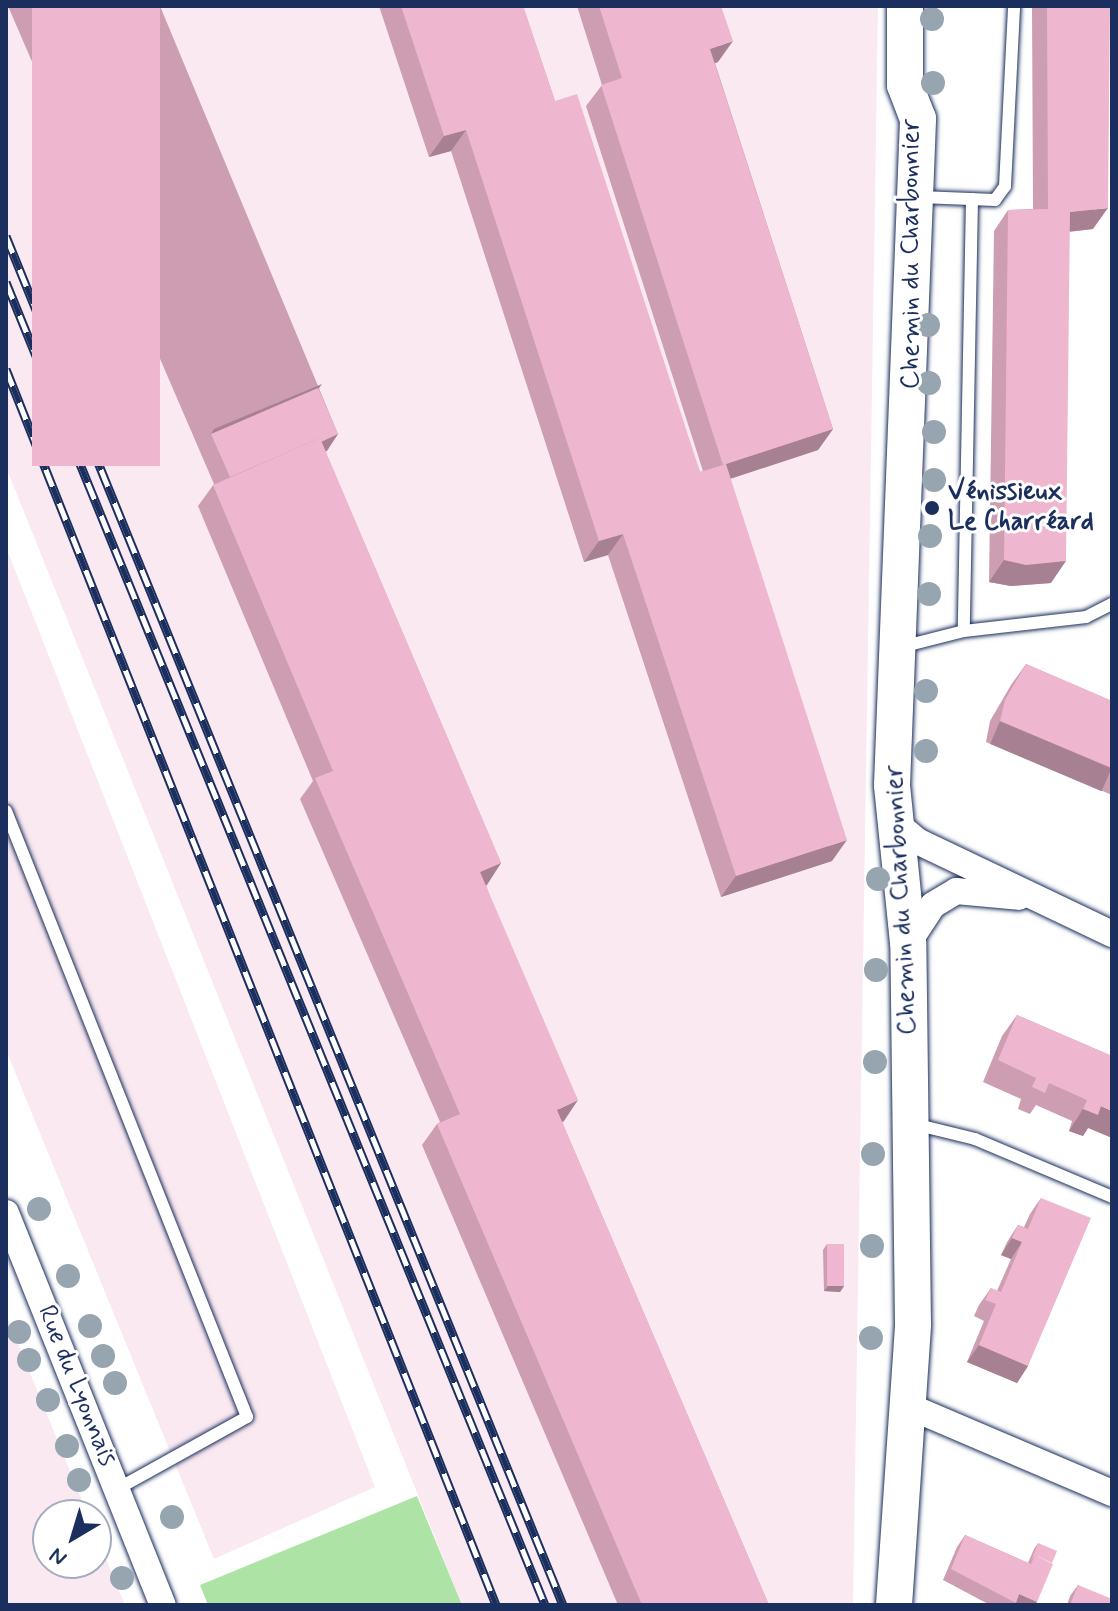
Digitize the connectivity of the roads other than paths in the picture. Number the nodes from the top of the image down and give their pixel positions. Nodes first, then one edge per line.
1 (905, 6) edge
2 (1014, 6) edge
3 (916, 197) junction
4 (972, 199) junction
5 (1112, 604) edge
6 (964, 631) junction
7 (900, 647) junction
8 (6, 811) edge
9 (897, 824) junction
10 (1030, 899) junction
11 (1112, 934) edge
12 (908, 943) junction
13 (910, 1123) junction
14 (1112, 1197) edge
15 (6, 1213) edge
16 (908, 1406) junction
17 (117, 1489) junction
18 (1112, 1493) edge
19 (163, 1605) edge
20 (894, 1605) edge

1 - 3 street, Chemin du Charbonnier
2 - 4 lane
3 - 4 lane
3 - 7 street, Chemin du Charbonnier
4 - 6 lane
5 - 6 lane
6 - 7 lane
7 - 9 street, Chemin du Charbonnier
8 - 17 lane
9 - 10 street
9 - 12 street, Chemin du Charbonnier
10 - 11 street
10 - 12 street
12 - 13 street, Chemin du Charbonnier
13 - 14 lane
13 - 16 street, Chemin du Charbonnier
15 - 17 street, Rue du Lyonnais
16 - 18 street
16 - 20 street, Chemin du Charbonnier
17 - 19 street, Rue du Lyonnais

